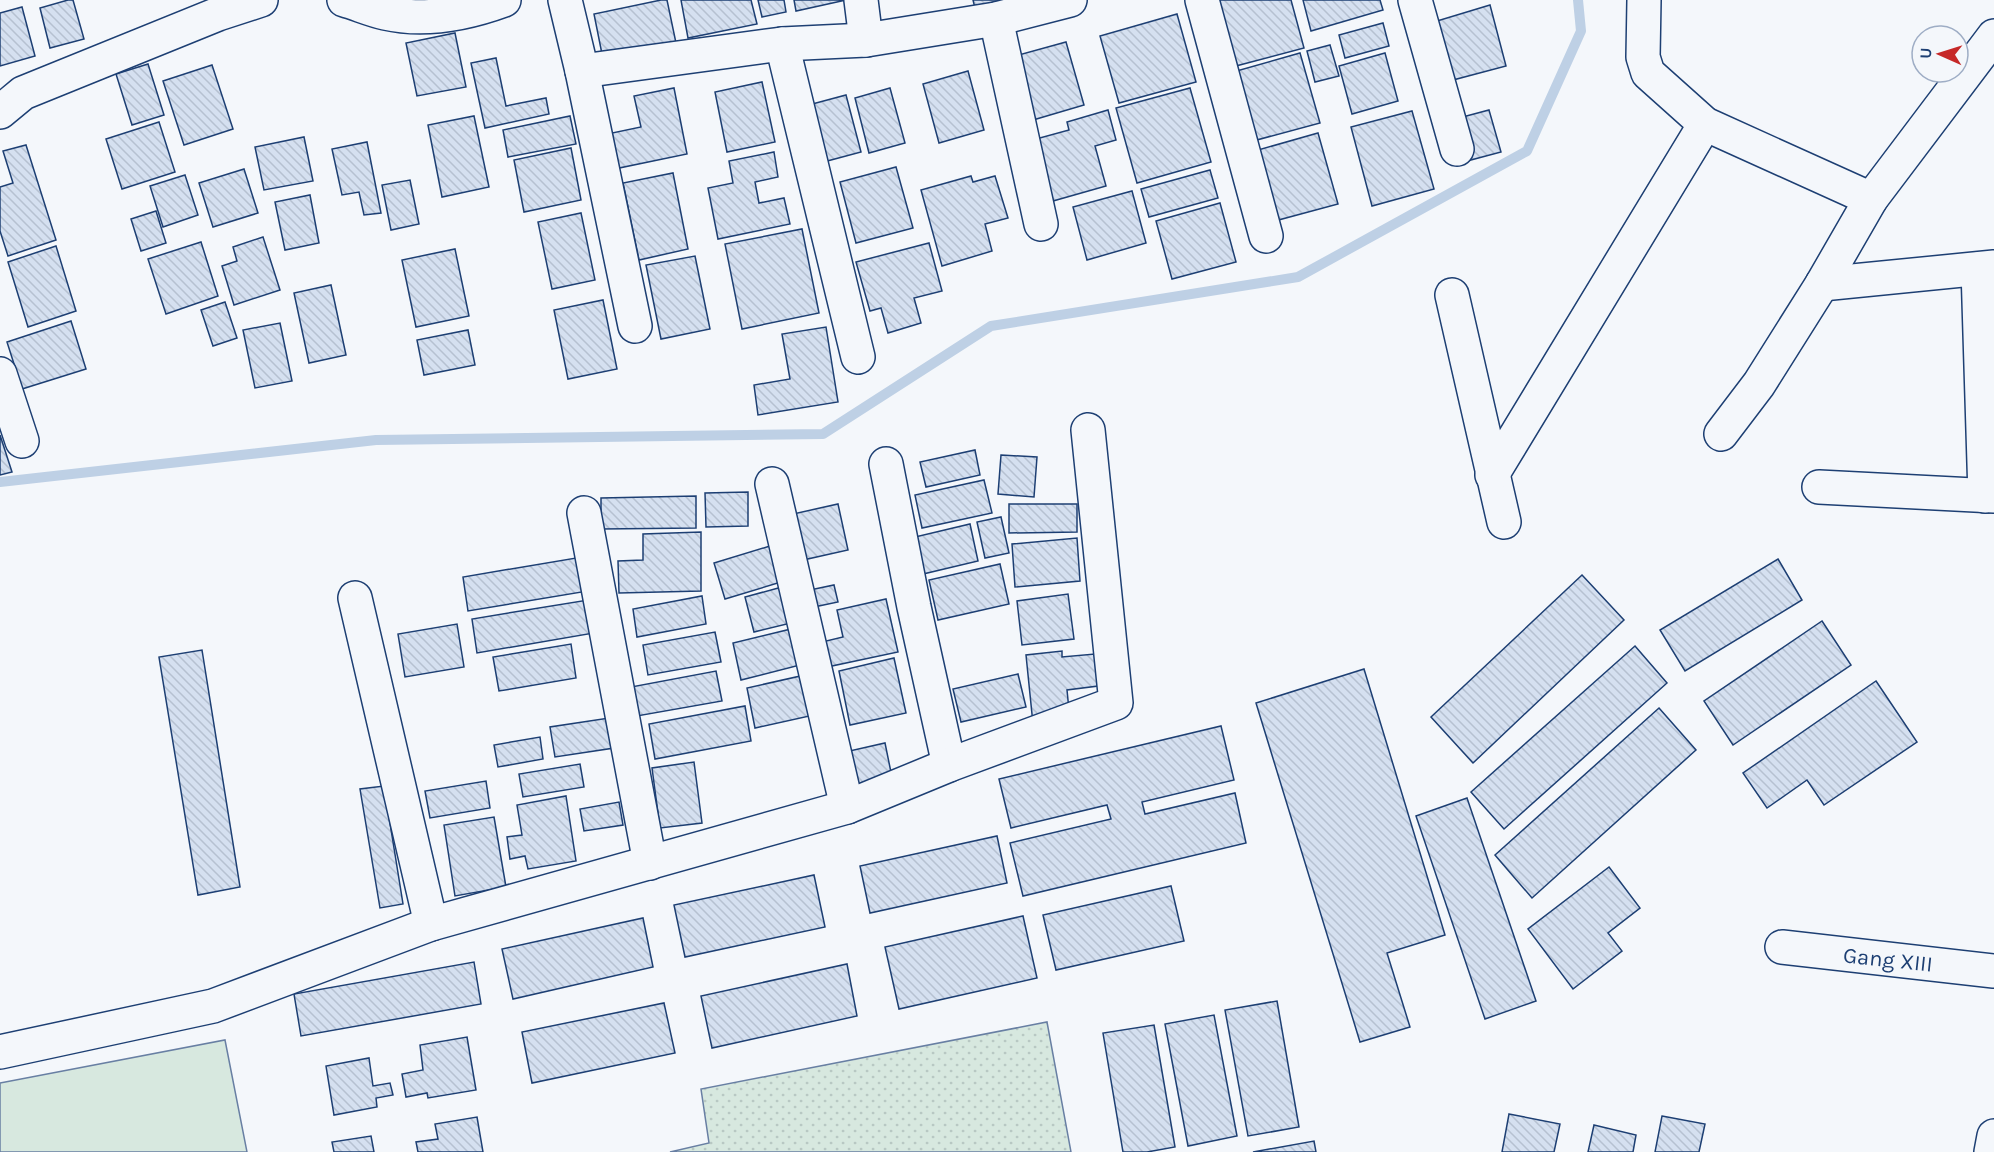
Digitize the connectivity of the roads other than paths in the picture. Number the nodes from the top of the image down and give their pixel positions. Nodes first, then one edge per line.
1 (261, 0) edge
2 (344, 0) edge
3 (504, 0) edge
4 (565, 0) edge
5 (861, 0) edge
6 (1070, 0) edge
7 (1202, 0) edge
8 (1415, 0) edge
9 (1644, 0) edge
10 (996, 19) junction
11 (1994, 36) edge
12 (866, 40) junction
13 (782, 44) junction
14 (582, 71) junction
15 (0, 112) edge
16 (1706, 124) junction
17 (1457, 149) dead end
18 (1871, 199) junction
19 (1041, 224) dead end
20 (1266, 236) dead end
21 (1986, 268) edge
22 (1822, 284) junction
23 (1452, 295) dead end
24 (634, 326) dead end
25 (858, 357) dead end
26 (0, 374) edge
27 (1088, 430) dead end
28 (1722, 434) dead end
29 (22, 441) dead end
30 (886, 464) dead end
31 (1492, 475) junction
32 (772, 484) dead end
33 (1819, 487) dead end
34 (1989, 496) edge
35 (584, 513) dead end
36 (1504, 522) dead end
37 (356, 598) dead end
38 (949, 765) junction
39 (847, 807) junction
40 (650, 863) junction
41 (431, 924) junction
42 (1782, 947) dead end
43 (1994, 971) edge
44 (0, 1052) edge
45 (1994, 1136) edge
46 (1991, 1152) edge

1 - 15 street
2 - 3 street
4 - 14 street
5 - 12 street
6 - 10 street
7 - 20 street
8 - 17 street
9 - 16 street
10 - 12 street
10 - 19 street
11 - 18 street
12 - 13 street
13 - 14 street
13 - 25 street
14 - 24 street
16 - 18 street
16 - 31 street
18 - 22 street
21 - 22 street
21 - 34 street
22 - 28 street
23 - 31 street
26 - 29 street
27 - 38 street
30 - 38 street
31 - 36 street
32 - 39 street
33 - 34 street
35 - 40 street
37 - 41 street
38 - 39 street
39 - 40 street
40 - 41 street
41 - 44 street
42 - 43 street, Gang XIII
45 - 46 street

